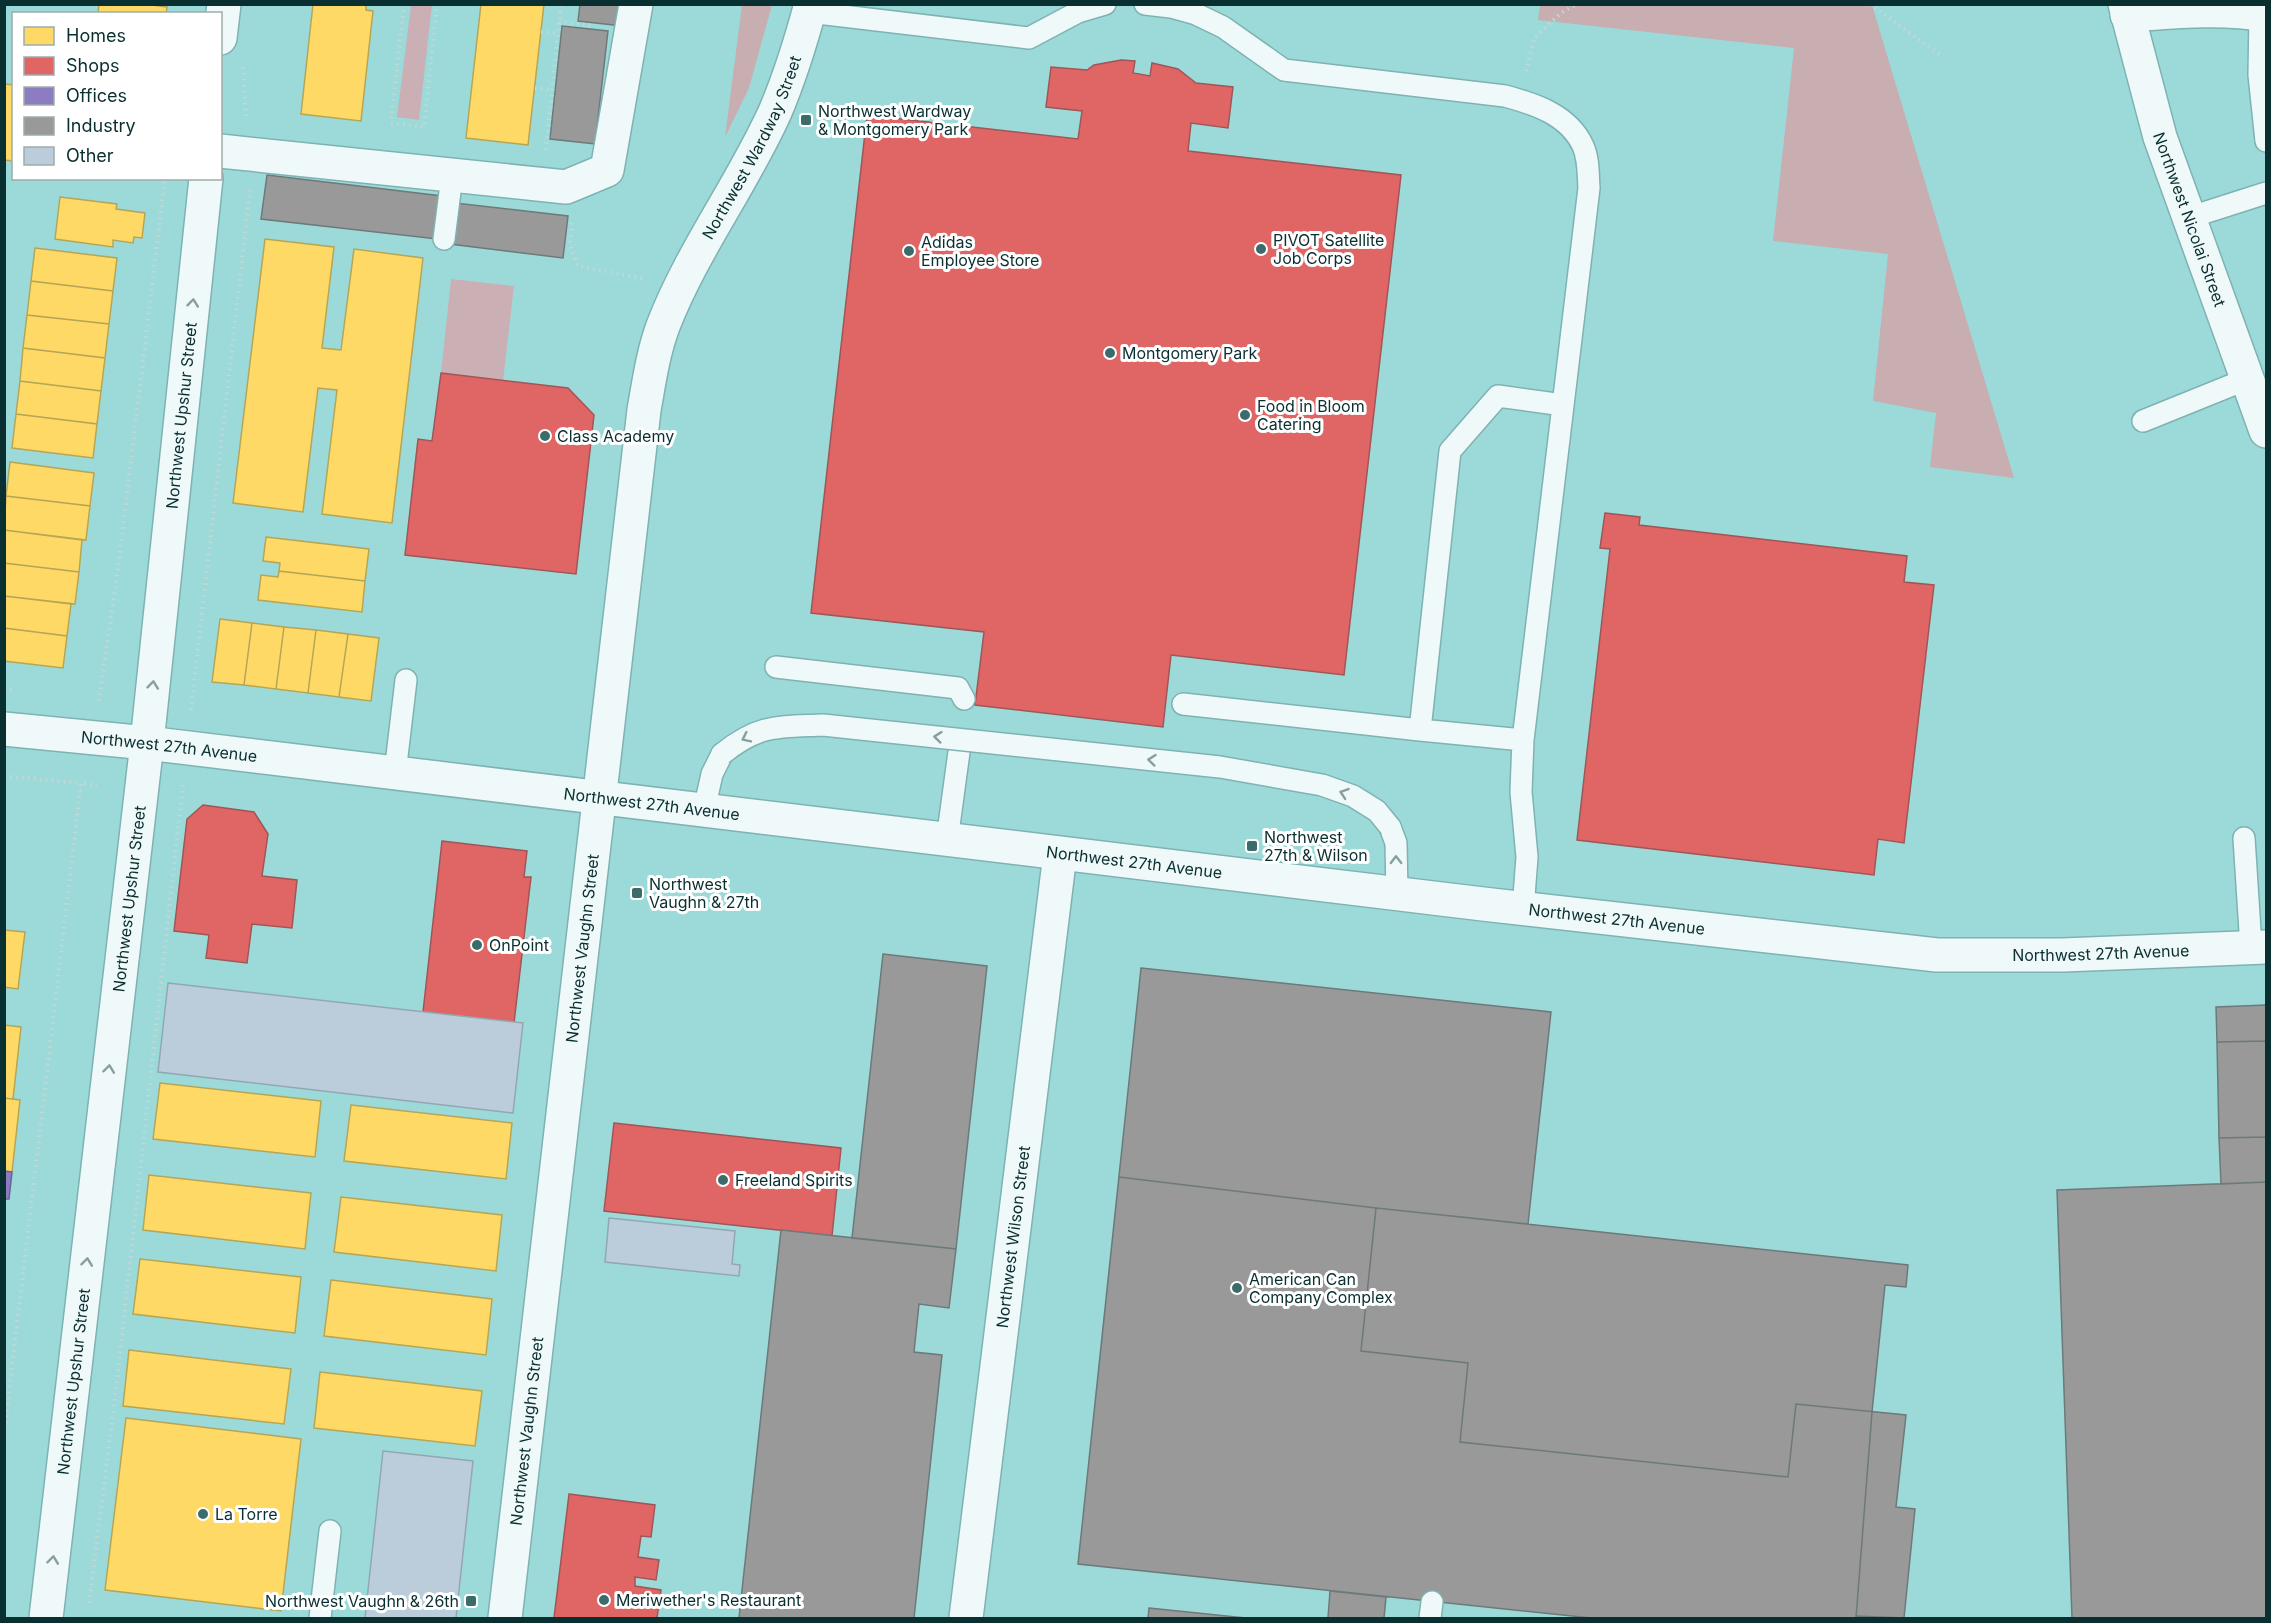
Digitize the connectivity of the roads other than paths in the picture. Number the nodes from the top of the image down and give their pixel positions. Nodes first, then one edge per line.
1 (224, 4) edge
2 (636, 4) edge
3 (1105, 4) edge
4 (1145, 4) edge
5 (810, 8) edge
6 (2126, 10) edge
7 (2263, 14) edge
8 (222, 21) edge
9 (2266, 141) edge
10 (222, 152) edge
11 (452, 176) junction
12 (206, 180) edge
13 (2266, 193) edge
14 (2188, 218) junction
15 (444, 239) dead end
16 (681, 286) joint
17 (2247, 379) junction
18 (1563, 405) junction
19 (2143, 421) dead end
20 (2266, 431) edge
21 (776, 667) dead end
22 (406, 680) dead end
23 (964, 699) dead end
24 (1183, 704) dead end
25 (4, 729) edge
26 (1420, 730) junction
27 (1523, 740) junction
28 (147, 743) junction
29 (959, 752) dead end
30 (395, 773) junction
31 (599, 797) junction
32 (704, 810) junction
33 (2244, 838) dead end
34 (947, 840) junction
35 (1060, 854) junction
36 (1397, 894) junction
37 (1523, 909) junction
38 (2259, 947) edge
39 (330, 1531) dead end
40 (46, 1618) edge
41 (320, 1618) edge
42 (505, 1618) edge
43 (966, 1618) edge

1 - 8 street
2 - 11 street
3 - 5 lane
4 - 18 lane
5 - 16 street, Northwest Wardway Street
6 - 7 street
6 - 14 street, Northwest Nicolai Street
7 - 9 lane
10 - 11 street
11 - 15 lane
28 -> 12 street, Northwest Upshur Street
13 - 14 lane
14 - 17 street, Northwest Nicolai Street
16 - 31 street, Northwest Vaughn Street
17 - 19 lane
17 - 20 street, Northwest Nicolai Street
18 - 26 lane
18 - 27 lane
21 - 23 lane
22 - 30 lane
24 - 26 lane
25 - 28 street, Northwest 27th Avenue
26 - 27 lane
27 - 37 lane
28 - 30 street, Northwest 27th Avenue
40 -> 28 street, Northwest Upshur Street
29 - 34 lane
30 - 31 street, Northwest 27th Avenue
31 - 32 street, Northwest 27th Avenue
31 - 42 street, Northwest Vaughn Street
32 - 34 street, Northwest 27th Avenue
36 -> 32 lane, bridge
33 - 38 lane
34 - 35 street, Northwest 27th Avenue
35 - 36 street, Northwest 27th Avenue
35 - 43 street, Northwest Wilson Street
36 - 37 street, Northwest 27th Avenue
37 - 38 street, Northwest 27th Avenue
39 - 41 lane

